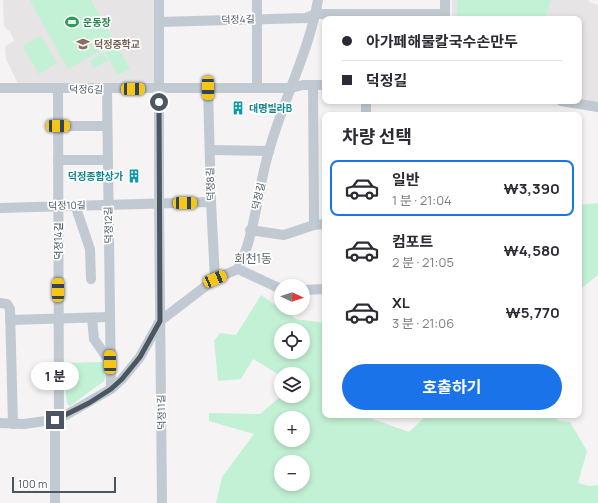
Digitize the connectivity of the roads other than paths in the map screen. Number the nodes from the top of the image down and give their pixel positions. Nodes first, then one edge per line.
1 (159, 0) edge
2 (256, 0) edge
3 (318, 0) edge
4 (445, 0) edge
5 (316, 14) junction
6 (445, 16) edge
7 (256, 19) junction
8 (159, 22) junction
9 (313, 85) junction
10 (322, 85) edge
11 (0, 88) edge
12 (58, 88) junction
13 (159, 88) junction
14 (208, 88) junction
15 (256, 88) junction
16 (291, 88) junction
17 (107, 89) junction
18 (580, 104) edge
19 (598, 107) edge
20 (58, 126) junction
21 (107, 126) junction
22 (210, 150) junction
23 (269, 151) junction
24 (58, 160) junction
25 (107, 160) junction
26 (211, 202) junction
27 (159, 203) junction
28 (108, 204) junction
29 (57, 205) junction
30 (75, 205) junction
31 (0, 208) edge
32 (322, 224) edge
33 (314, 225) junction
34 (250, 230) junction
35 (238, 270) junction
36 (91, 279) dead end
37 (215, 279) junction
38 (274, 286) edge
39 (322, 289) edge
40 (310, 290) edge
41 (0, 303) edge
42 (109, 317) junction
43 (92, 318) junction
44 (58, 319) junction
45 (10, 320) junction
46 (160, 321) junction
47 (144, 350) junction
48 (160, 352) junction
49 (110, 362) junction
50 (111, 389) junction
51 (60, 418) junction
52 (37, 422) junction
53 (0, 423) edge
54 (13, 424) junction
55 (55, 441) junction
56 (55, 503) edge
57 (162, 503) edge

1 - 8 street
2 - 7 street
3 - 5 street, 덕정길
4 - 6 street
5 - 6 street, 덕정4길
5 - 7 street, 덕정4길
5 - 16 street, 덕정길
7 - 8 street, 덕정4길
7 - 15 street
8 - 13 street
9 - 10 street, 덕정6길
9 - 16 street, 덕정6길
9 - 33 street
11 - 12 street, 덕정6길
12 - 17 street, 덕정6길
12 - 20 street, 덕정14길
13 - 14 street, 덕정6길
13 - 17 street, 덕정6길
13 - 27 street
14 - 15 street, 덕정6길
14 - 22 street, 덕정8길
15 - 16 street, 덕정6길
16 - 23 street, 덕정길
17 - 21 street, 덕정12길
18 - 19 street
20 - 21 street
20 - 24 street, 덕정14길
21 - 25 street, 덕정12길
22 - 23 street
22 - 26 street, 덕정8길
23 - 34 street, 덕정길
24 - 25 street
24 - 29 street, 덕정14길
25 - 28 street, 덕정12길
26 - 27 street, 덕정10길
26 - 37 street, 덕정8길
27 - 28 street, 덕정10길
27 - 46 street
28 - 30 street, 덕정10길
28 - 42 street, 덕정12길
29 - 30 street, 덕정10길
29 - 31 street, 덕정10길
29 - 44 street, 덕정14길
30 - 36 street, 덕정12길
32 - 33 street
33 - 34 street
34 - 35 street, 덕정길
35 - 37 street
35 - 38 street
37 - 46 street
39 - 40 street
41 - 45 street
42 - 43 street
42 - 49 street, 덕정12길
43 - 44 street
43 - 49 street
44 - 45 street
44 - 51 street, 덕정14길
45 - 54 street
46 - 47 street
46 - 48 street, 덕정11길
47 - 48 street
47 - 50 street
48 - 57 street, 덕정11길
49 - 50 street, 덕정12길
50 - 51 street
51 - 52 street
51 - 55 street
52 - 54 street
52 - 55 street
53 - 54 street
55 - 56 street

